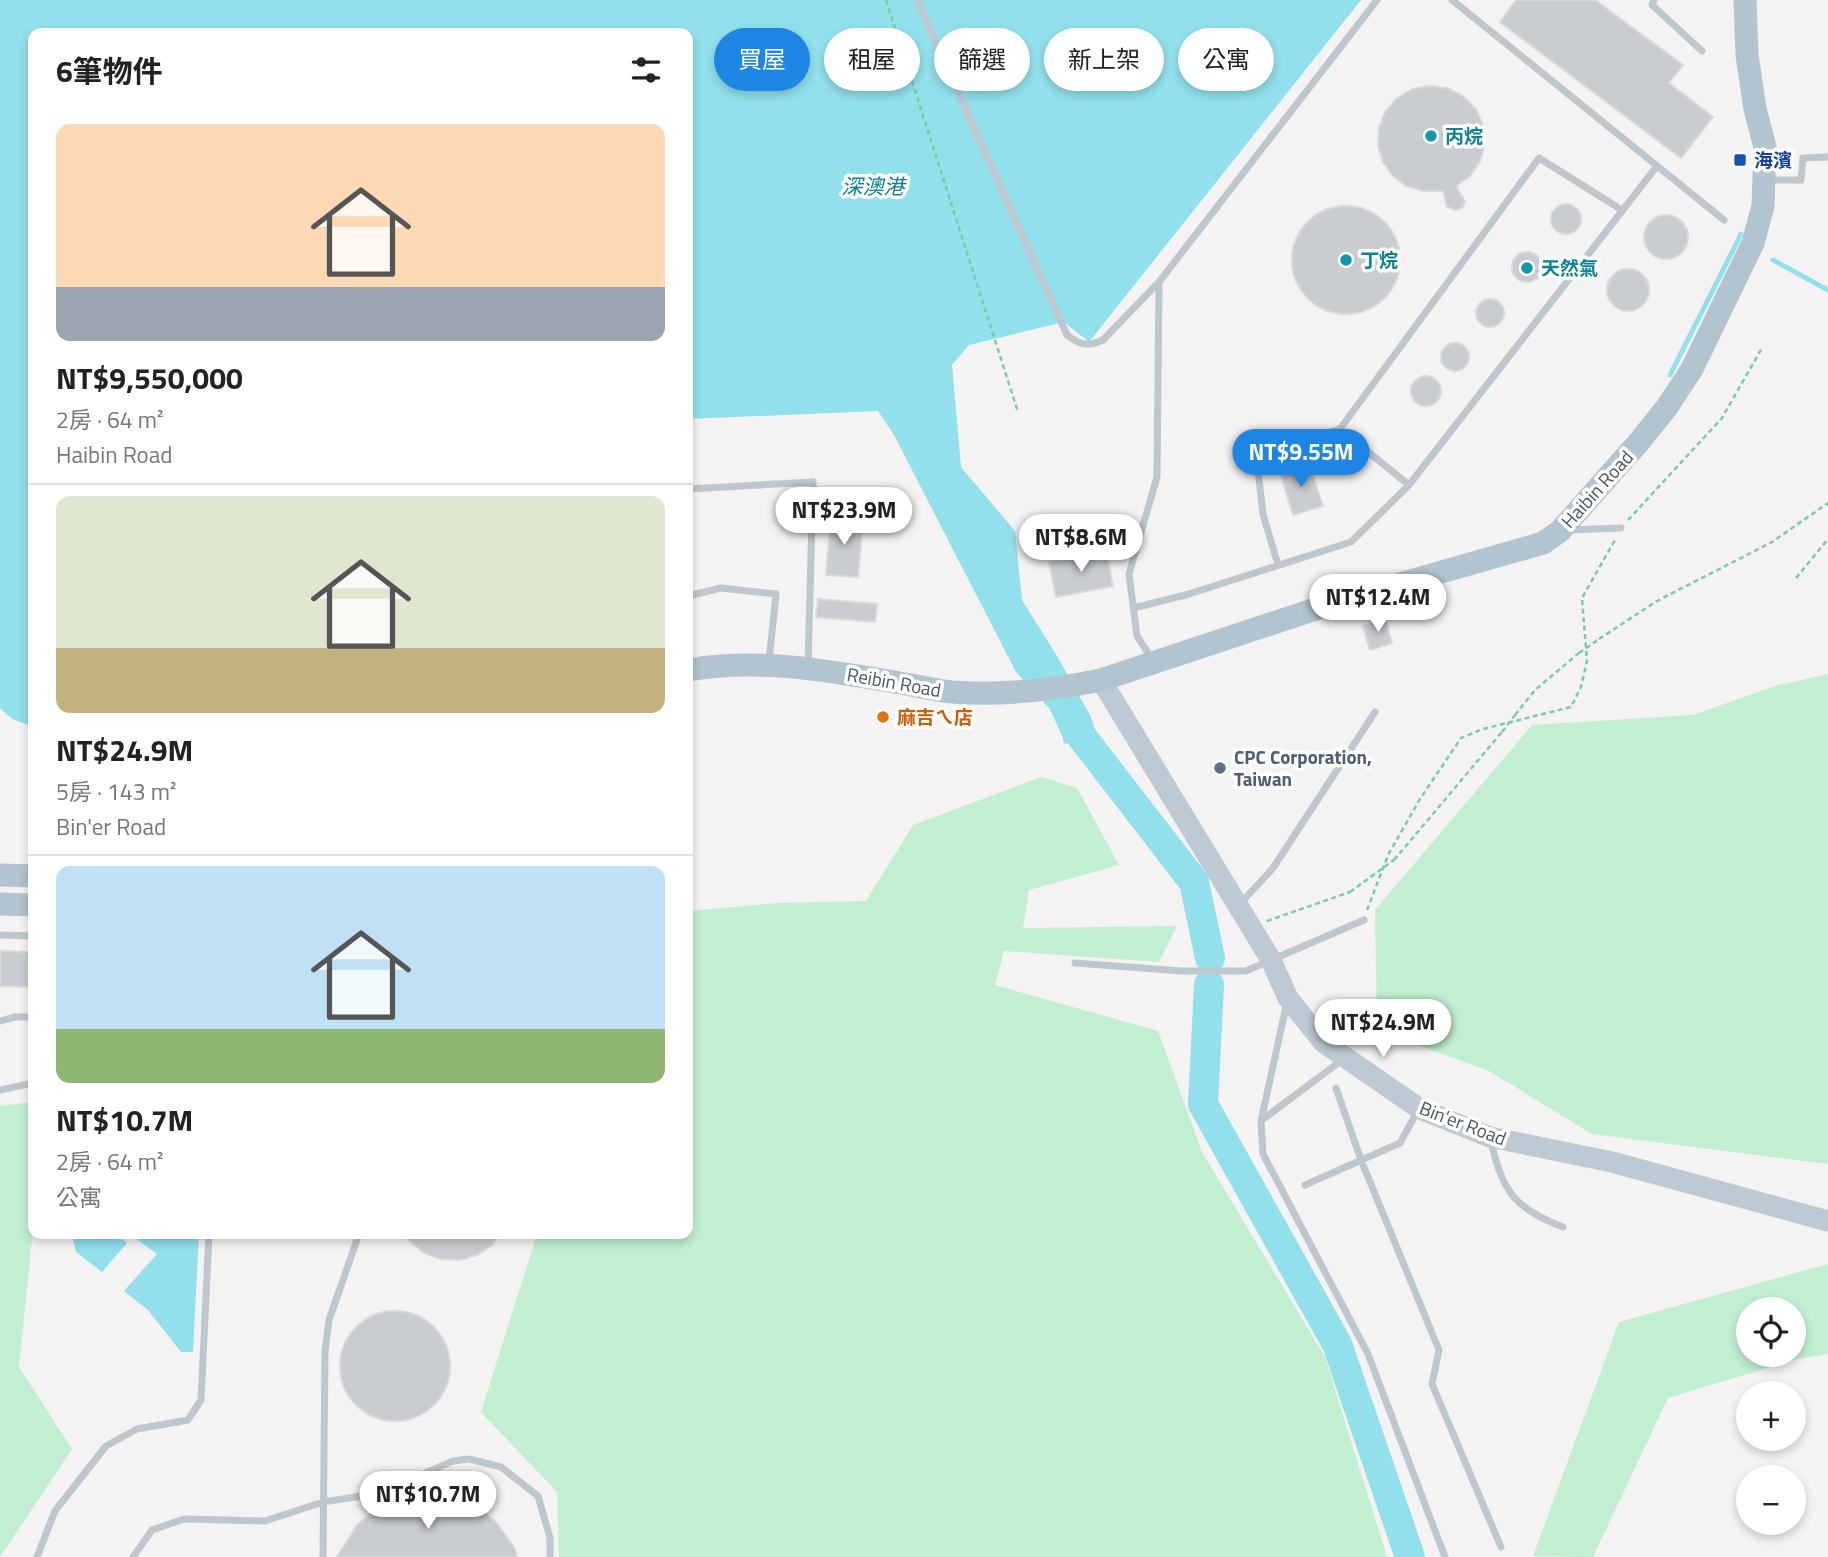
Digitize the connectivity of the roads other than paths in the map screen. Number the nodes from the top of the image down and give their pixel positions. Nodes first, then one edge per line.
1 (917, 0) edge
2 (1377, 0) edge
3 (1452, 0) edge
4 (1654, 0) edge
5 (1745, 0) edge
6 (1702, 51) dead end
7 (1828, 157) edge
8 (1657, 166) junction
9 (1765, 180) junction
10 (1622, 210) junction
11 (1724, 220) dead end
12 (1158, 282) junction
13 (1340, 429) junction
14 (1409, 485) junction
15 (693, 489) edge
16 (1621, 528) road end
17 (1560, 531) junction
18 (1278, 565) junction
19 (693, 595) edge
20 (1134, 608) junction
21 (1154, 663) junction
22 (768, 664) junction
23 (808, 667) junction
24 (693, 669) edge
25 (1101, 680) junction
26 (1375, 712) dead end
27 (0, 875) edge
28 (28, 876) edge
29 (0, 904) edge
30 (28, 905) edge
31 (1238, 906) junction
32 (1364, 920) road end
33 (0, 935) edge
34 (28, 936) edge
35 (1271, 960) junction
36 (1075, 963) dead end
37 (1288, 998) junction
38 (28, 1017) edge
39 (0, 1021) edge
40 (1344, 1059) junction
41 (28, 1084) edge
42 (1335, 1088) dead end
43 (0, 1090) edge
44 (1420, 1109) junction
45 (1261, 1121) junction
46 (1490, 1137) junction
47 (1361, 1160) junction
48 (1305, 1185) dead end
49 (1828, 1221) edge
50 (1563, 1227) dead end
51 (209, 1239) edge
52 (357, 1239) edge
53 (323, 1502) junction
54 (1501, 1547) dead end
55 (37, 1557) edge
56 (133, 1557) edge
57 (323, 1557) edge
58 (550, 1557) edge
59 (1445, 1557) edge

1 - 12 lane
2 - 12 lane
3 - 8 lane
4 - 6 lane
5 - 9 main road, Haibin Road
7 - 9 lane
8 - 10 lane
8 - 11 lane
9 - 17 main road, Haibin Road
10 - 13 lane
10 - 14 lane
12 - 20 lane
13 - 14 lane
13 - 18 lane
14 - 18 lane
15 - 23 lane
16 - 17 lane
17 - 21 main road, Haibin Road
18 - 20 lane
19 - 22 lane
20 - 21 lane
21 - 25 main road, Haibin Road
22 - 23 main road, Reibin Road
22 - 24 main road, Reibin Road
23 - 25 main road, Reibin Road
25 - 31 street, Bin'er Road
26 - 31 lane
27 - 28 main road
29 - 30 main road
31 - 35 street, Bin'er Road
32 - 35 lane
33 - 34 lane
35 - 36 lane
35 - 37 street, Bin'er Road
37 - 40 street, Bin'er Road
37 - 45 lane
38 - 39 lane
40 - 44 street, Bin'er Road
40 - 45 lane
41 - 43 lane
42 - 47 lane
44 - 46 street, Bin'er Road
44 - 47 lane
45 - 59 lane
46 - 49 street, Bin'er Road
46 - 50 lane
47 - 48 lane
47 - 54 lane
51 - 55 lane
52 - 53 lane
53 - 56 lane
53 - 57 lane
53 - 58 lane

